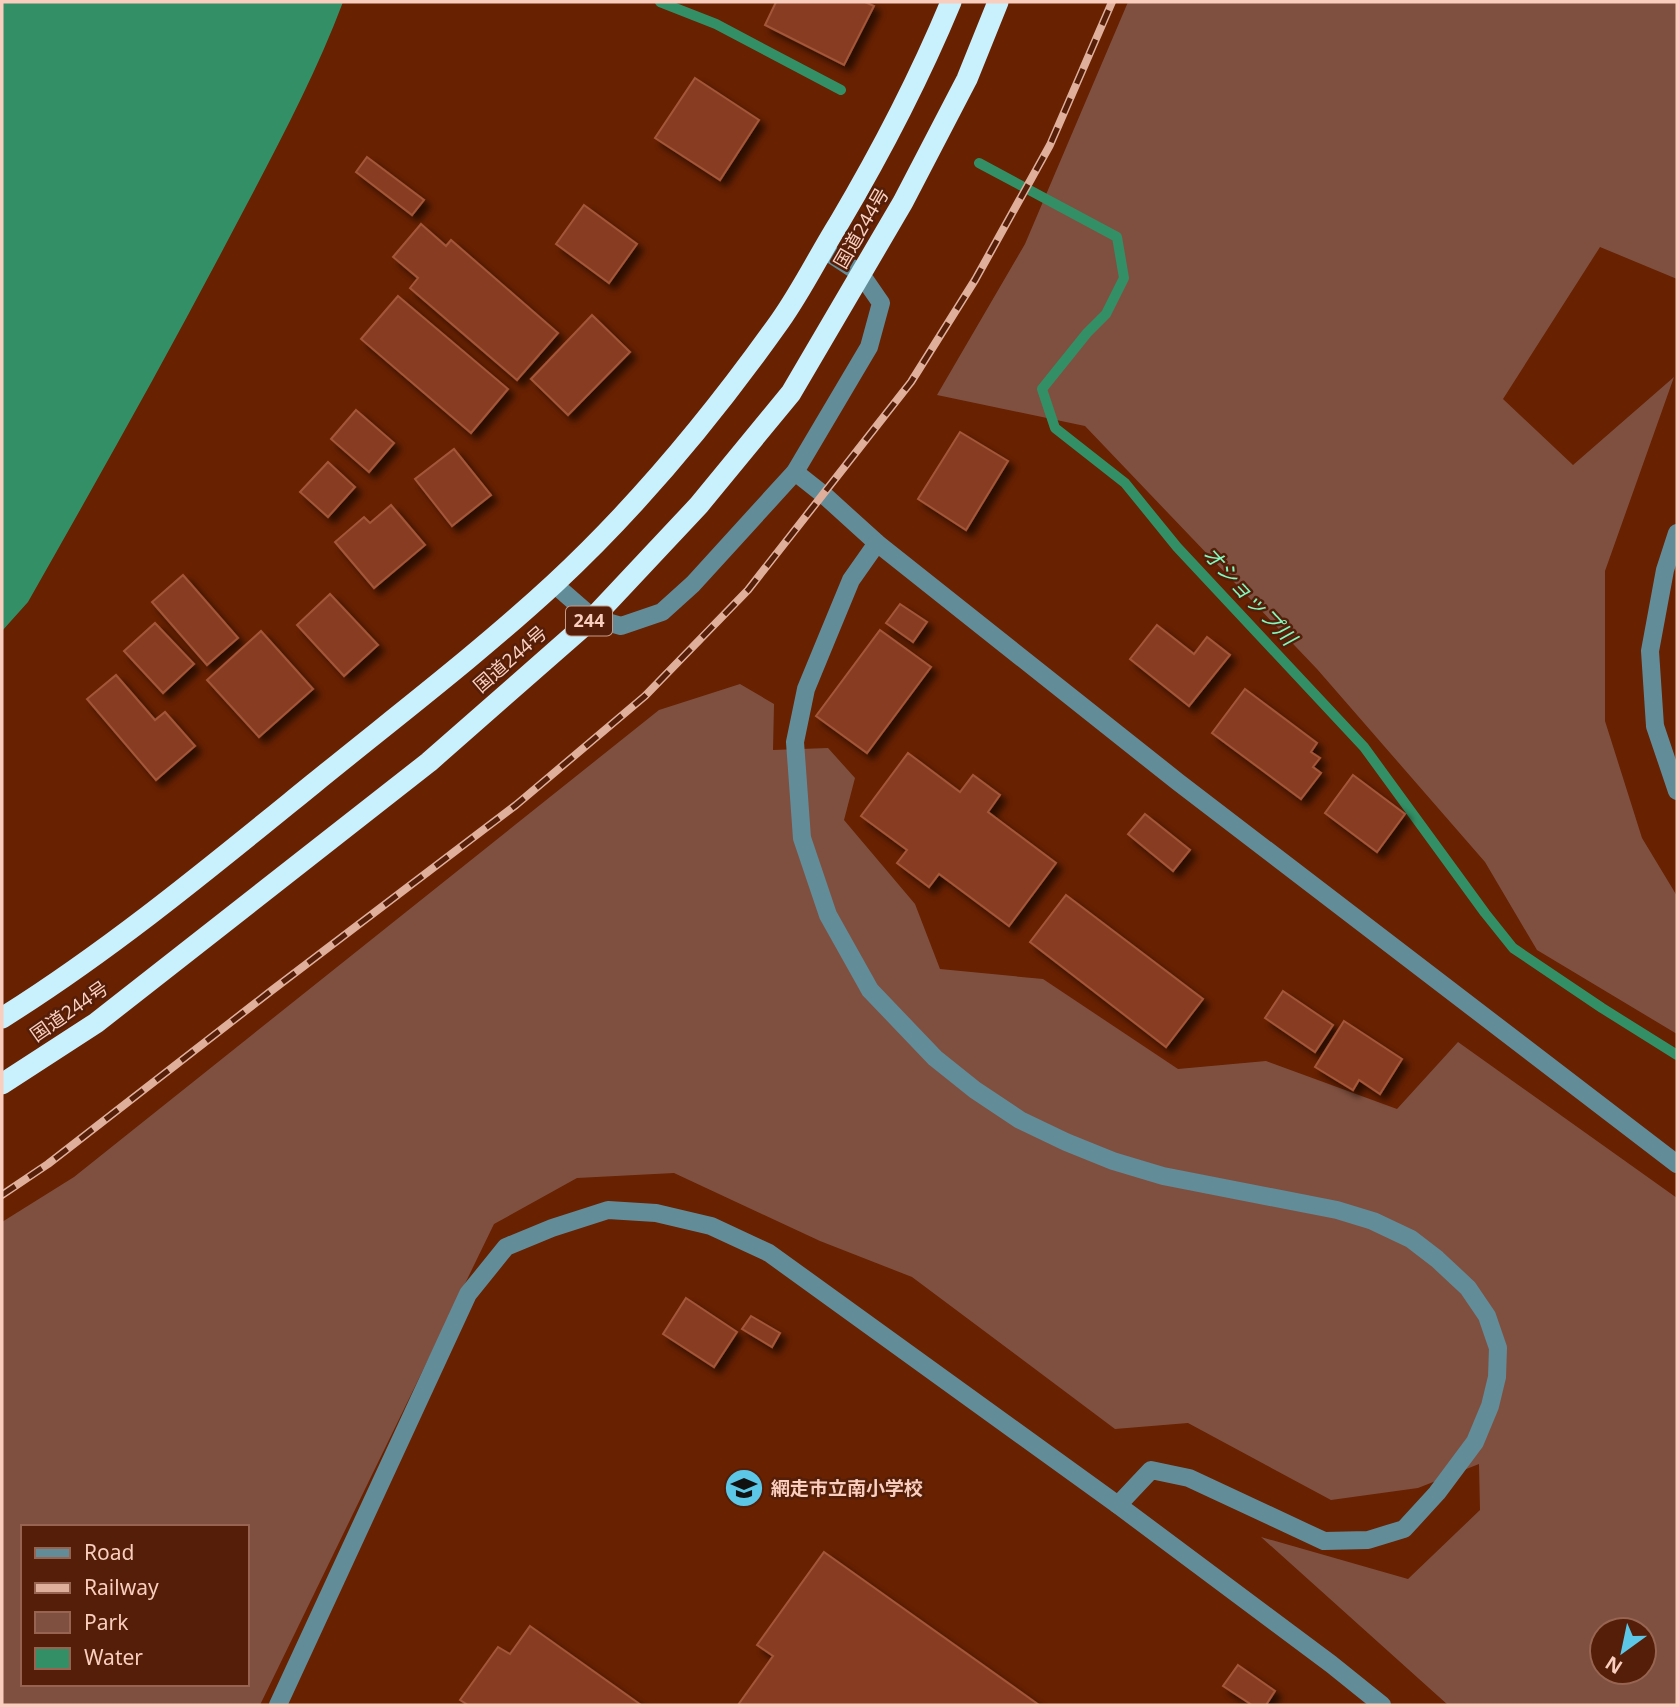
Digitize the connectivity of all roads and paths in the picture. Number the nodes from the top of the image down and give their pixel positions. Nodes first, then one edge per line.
1 (951, 2) edge
2 (998, 2) edge
3 (823, 249) junction
4 (861, 274) junction
5 (795, 472) junction
6 (1677, 533) edge
7 (877, 543) junction
8 (554, 584) junction
9 (593, 618) junction
10 (1677, 791) edge
11 (2, 1018) edge
12 (2, 1084) edge
13 (1677, 1164) edge
14 (1118, 1505) junction
15 (278, 1705) edge
16 (1382, 1705) edge

1 - 3 highway, 国道244号 / 244
2 - 4 highway, 国道244号 / 244
3 - 4 street
3 - 8 highway, 国道244号 / 244
4 - 5 street
4 - 9 highway, 国道244号 / 244
5 - 7 street
5 - 9 street
6 - 10 street
7 - 13 street
7 - 14 street
8 - 9 street
8 - 11 highway, 国道244号 / 244
9 - 12 highway, 国道244号 / 244
14 - 15 street
14 - 16 street

